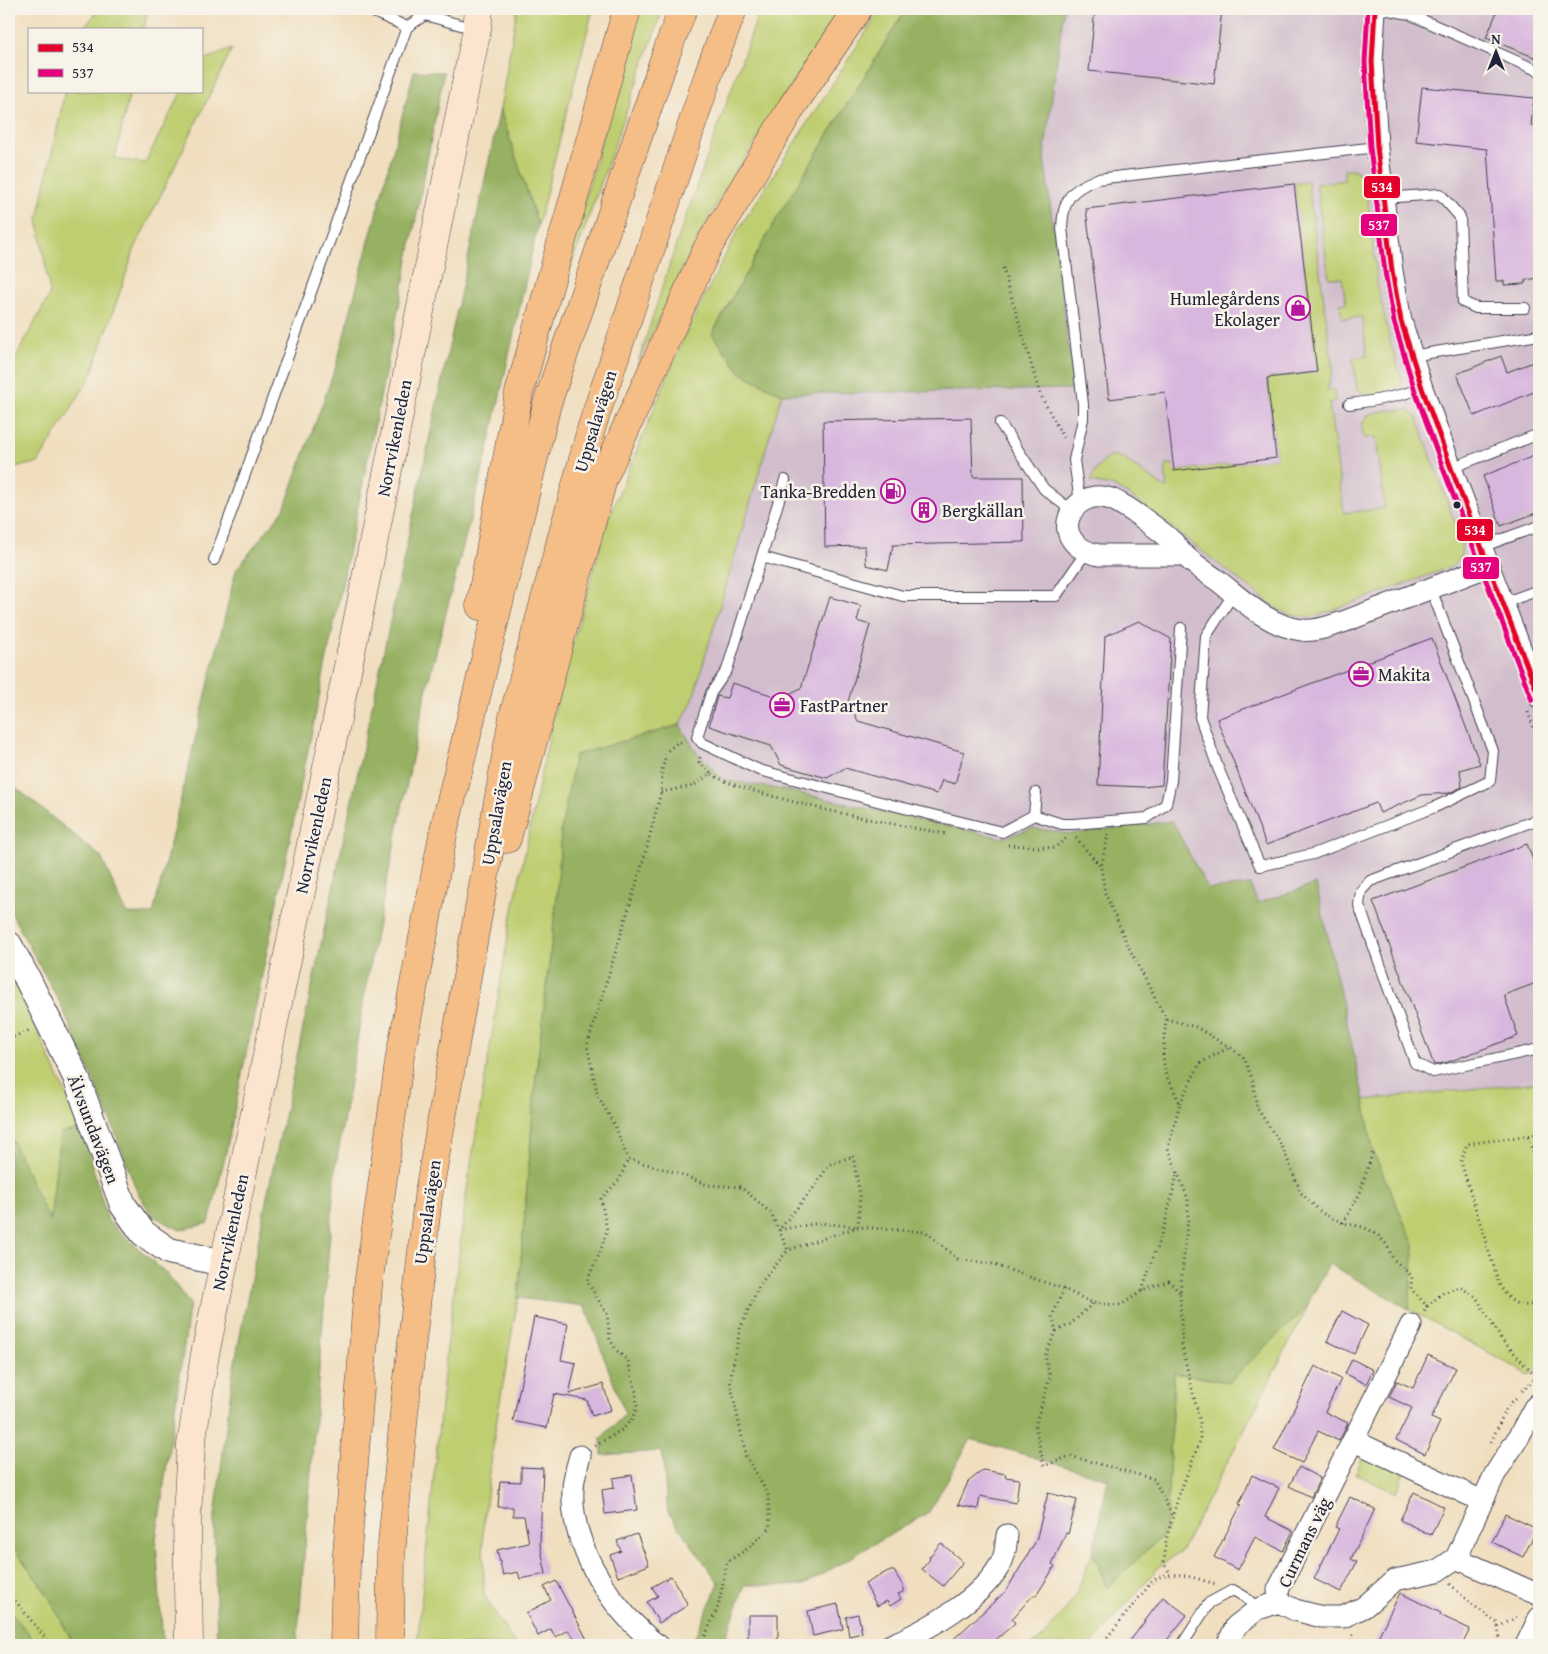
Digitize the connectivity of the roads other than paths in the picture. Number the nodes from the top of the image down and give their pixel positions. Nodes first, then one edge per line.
1 (367, 9) edge
2 (626, 9) edge
3 (683, 9) edge
4 (733, 9) edge
5 (858, 9) edge
6 (1375, 9) edge
7 (1384, 9) edge
8 (424, 12) edge
9 (481, 16) edge
10 (407, 27) junction
11 (1539, 70) edge
12 (1377, 147) junction
13 (1383, 198) junction
14 (1524, 308) dead end
15 (1539, 335) edge
16 (1411, 356) junction
17 (1422, 388) junction
18 (1349, 404) dead end
19 (1000, 423) dead end
20 (1539, 434) edge
21 (1451, 468) junction
22 (785, 480) dead end
23 (1076, 507) junction
24 (1539, 526) edge
25 (1086, 552) junction
26 (1184, 555) junction
27 (762, 557) junction
28 (1485, 557) junction
29 (214, 560) dead end
30 (1431, 589) junction
31 (1539, 590) edge
32 (1234, 593) junction
33 (1503, 603) junction
34 (1181, 628) dead end
35 (1539, 696) edge
36 (1036, 793) dead end
37 (1034, 815) junction
38 (1539, 819) edge
39 (444, 830) junction
40 (9, 945) edge
41 (458, 1022) junction
42 (1539, 1049) edge
43 (223, 1263) junction
44 (1412, 1325) road end
45 (1539, 1402) edge
46 (1354, 1441) junction
47 (580, 1456) road end
48 (1482, 1501) junction
49 (1007, 1535) dead end
50 (1456, 1558) junction
51 (1539, 1595) edge
52 (1279, 1602) junction
53 (1258, 1609) junction
54 (1539, 1618) edge
55 (188, 1645) edge
56 (344, 1645) edge
57 (390, 1645) edge
58 (656, 1645) edge
59 (890, 1645) edge
60 (1182, 1645) edge
61 (1227, 1645) edge
62 (1526, 1645) edge

1 - 10 lane
2 - 39 highway
3 - 39 highway
4 - 41 highway, Uppsalavägen
5 - 41 highway
6 - 12 street
7 - 11 lane
8 - 9 lane
8 - 10 lane
9 - 43 main road, Norrvikenleden
10 - 29 lane
12 - 13 street
12 - 23 lane
13 - 14 lane
13 - 16 street
15 - 16 lane
16 - 17 street
17 - 18 lane
17 - 21 street
19 - 23 lane
20 - 21 lane
21 - 28 street
22 - 27 lane
23 - 25 street
23 - 26 street
24 - 28 lane
25 - 26 street
25 - 27 lane
26 - 32 street
27 - 37 lane
28 - 30 street
28 - 33 street
30 - 32 street
30 - 32 lane
31 - 33 lane
33 - 35 street
34 - 37 lane
36 - 37 lane
38 - 42 lane
39 - 56 highway
40 - 43 street, Älvsundavägen
41 - 57 highway, Uppsalavägen
43 - 55 main road, Norrvikenleden
44 - 46 street, Curmans väg
45 - 48 street
46 - 48 street
46 - 52 street, Curmans väg
47 - 58 street
48 - 50 street
49 - 59 street
50 - 51 street
50 - 52 street, Curmans väg
52 - 53 street
53 - 60 lane
53 - 61 street
54 - 62 street

